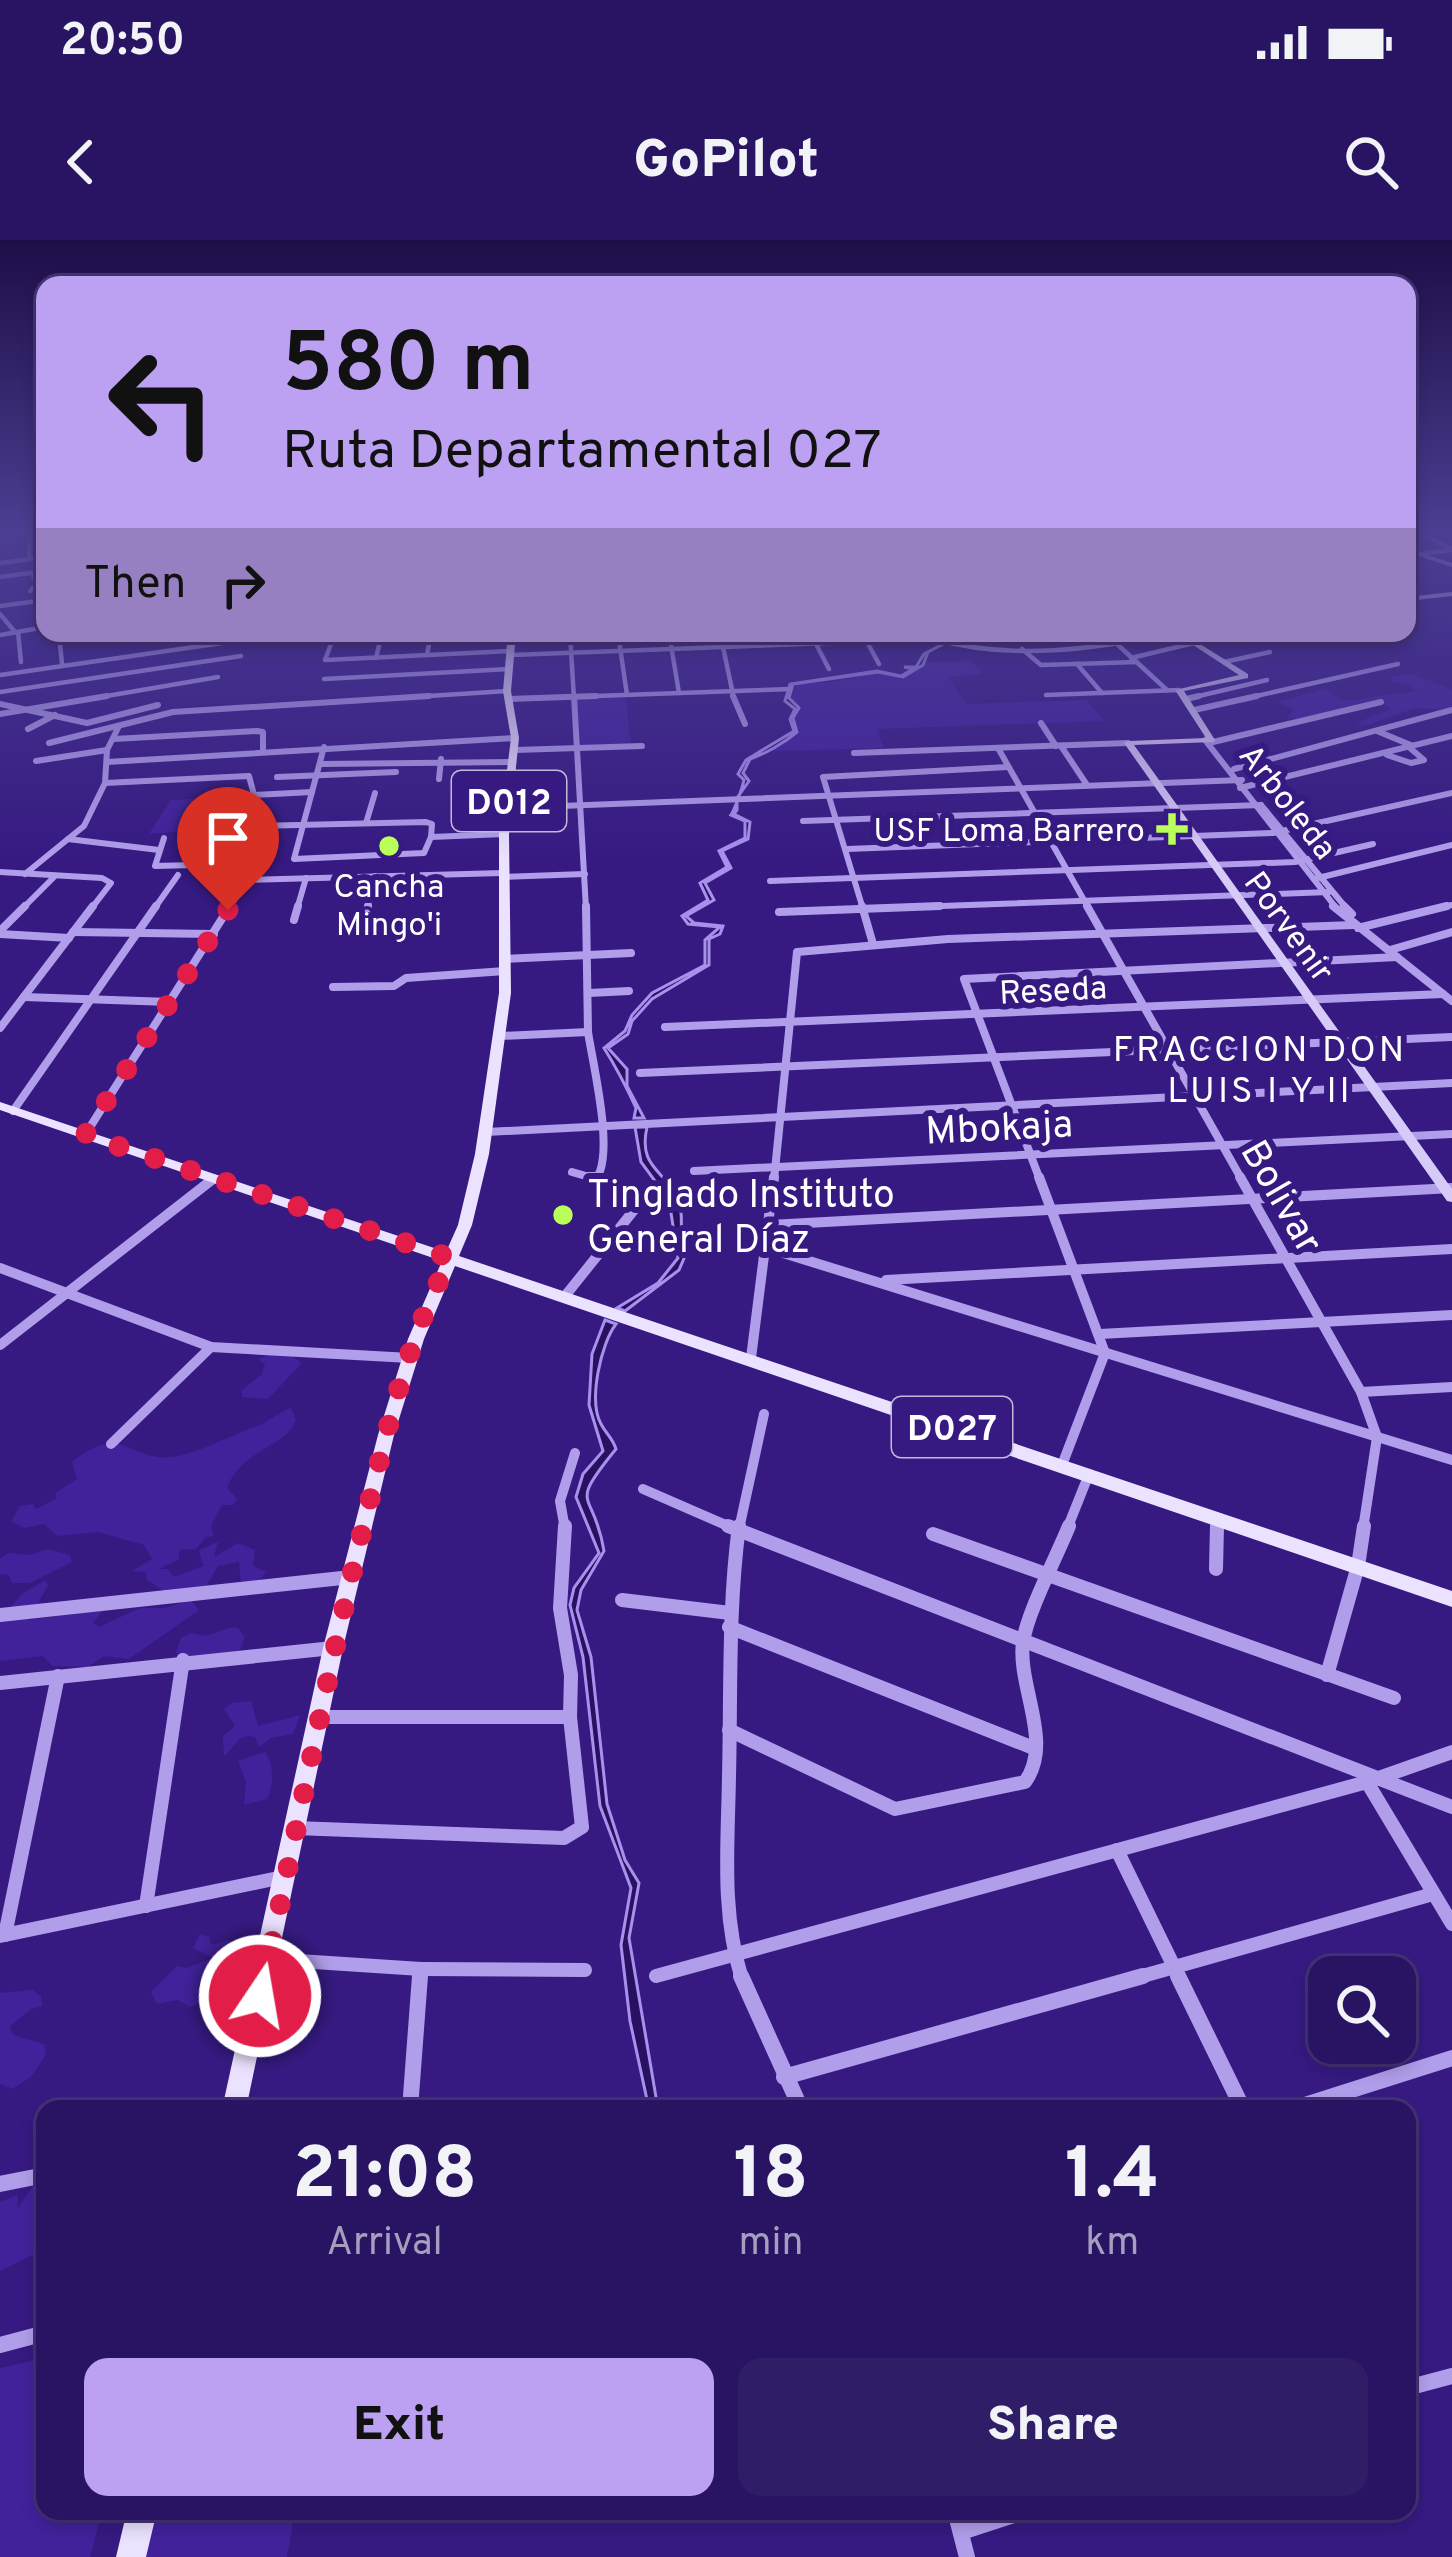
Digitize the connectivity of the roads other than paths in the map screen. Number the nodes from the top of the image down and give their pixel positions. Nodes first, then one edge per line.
1 (18, 642) edge
2 (60, 642) edge
3 (228, 642) edge
4 (332, 642) edge
5 (380, 642) edge
6 (429, 642) edge
7 (512, 642) edge
8 (571, 642) edge
9 (619, 642) edge
10 (670, 642) edge
11 (726, 642) edge
12 (776, 642) edge
13 (868, 642) edge
14 (871, 642) edge
15 (953, 642) edge
16 (1114, 642) edge
17 (1130, 642) edge
18 (1194, 643) joint
19 (816, 644) junction
20 (828, 644) joint
21 (777, 645) junction
22 (1117, 645) junction
23 (726, 647) junction
24 (671, 649) junction
25 (1022, 649) junction
26 (620, 651) junction
27 (572, 652) junction
28 (1270, 652) dead end
29 (511, 653) junction
30 (241, 656) dead end
31 (427, 656) junction
32 (107, 658) junction
33 (376, 658) junction
34 (1134, 660) junction
35 (21, 662) dead end
36 (1224, 662) junction
37 (62, 664) junction
38 (879, 664) dead end
39 (1398, 664) dead end
40 (1079, 668) junction
41 (509, 669) junction
42 (829, 669) dead end
43 (1034, 672) dead end
44 (114, 674) junction
45 (0, 675) edge
46 (218, 677) dead end
47 (324, 679) dead end
48 (1267, 680) dead end
49 (790, 689) dead end
50 (1166, 690) junction
51 (1179, 690) junction
52 (731, 691) junction
53 (0, 692) edge
54 (121, 692) junction
55 (680, 693) junction
56 (1102, 693) junction
57 (507, 695) junction
58 (627, 695) junction
59 (1046, 695) dead end
60 (575, 697) junction
61 (1186, 699) junction
62 (1381, 702) dead end
63 (0, 704) edge
64 (158, 705) dead end
65 (20, 707) junction
66 (1194, 710) junction
67 (1452, 710) edge
68 (135, 711) junction
69 (0, 714) edge
70 (55, 715) junction
71 (87, 722) junction
72 (1041, 723) dead end
73 (745, 724) dead end
74 (118, 728) junction
75 (28, 729) dead end
76 (1377, 731) junction
77 (89, 734) junction
78 (1452, 736) edge
79 (114, 739) junction
80 (1210, 740) junction
81 (49, 743) dead end
82 (1128, 743) junction
83 (642, 746) dead end
84 (1059, 746) junction
85 (1411, 747) junction
86 (324, 748) junction
87 (578, 748) junction
88 (998, 748) junction
89 (107, 750) junction
90 (514, 750) junction
91 (1307, 750) junction
92 (263, 751) junction
93 (854, 752) dead end
94 (1384, 754) junction
95 (441, 759) junction
96 (36, 761) dead end
97 (107, 762) junction
98 (322, 764) junction
99 (1339, 765) junction
100 (1008, 767) junction
101 (1234, 769) junction
102 (396, 772) dead end
103 (318, 775) junction
104 (277, 777) dead end
105 (196, 778) junction
106 (439, 779) dead end
107 (105, 782) junction
108 (1154, 783) junction
109 (1241, 784) junction
110 (1087, 785) junction
111 (1020, 788) junction
112 (195, 789) dead end
113 (312, 792) junction
114 (375, 793) dead end
115 (1452, 793) edge
116 (829, 794) junction
117 (580, 806) junction
118 (1257, 806) junction
119 (508, 808) junction
120 (1171, 808) junction
121 (1035, 812) junction
122 (803, 821) dead end
123 (838, 821) junction
124 (367, 823) junction
125 (301, 825) junction
126 (256, 826) dead end
127 (1278, 832) junction
128 (504, 834) junction
129 (1190, 835) junction
130 (431, 837) junction
131 (164, 838) dead end
132 (68, 839) junction
133 (1049, 840) junction
134 (1373, 844) dead end
135 (1452, 844) edge
136 (847, 849) junction
137 (159, 850) junction
138 (1300, 861) junction
139 (1210, 862) junction
140 (194, 865) dead end
141 (1064, 869) junction
142 (0, 872) edge
143 (25, 874) junction
144 (585, 874) junction
145 (178, 875) dead end
146 (503, 875) junction
147 (55, 876) junction
148 (375, 876) junction
149 (306, 878) junction
150 (853, 879) junction
151 (1316, 879) junction
152 (770, 881) dead end
153 (1324, 892) junction
154 (1234, 896) junction
155 (1084, 900) junction
156 (1452, 905) edge
157 (866, 910) junction
158 (779, 912) dead end
159 (365, 919) dead end
160 (294, 920) dead end
161 (1258, 928) junction
162 (1362, 929) junction
163 (1452, 932) edge
164 (0, 933) edge
165 (1103, 933) junction
166 (139, 934) junction
167 (214, 934) junction
168 (71, 935) junction
169 (873, 944) junction
170 (631, 953) dead end
171 (1394, 954) junction
172 (588, 955) junction
173 (1283, 962) junction
174 (505, 965) junction
175 (1124, 970) junction
176 (334, 987) dead end
177 (629, 991) dead end
178 (589, 993) junction
179 (24, 997) junction
180 (1447, 997) edge
181 (91, 999) junction
182 (1311, 1000) junction
183 (170, 1002) junction
184 (1147, 1009) junction
185 (976, 1016) junction
186 (787, 1023) junction
187 (665, 1027) dead end
188 (0, 1028) edge
189 (588, 1032) junction
190 (501, 1036) junction
191 (1452, 1037) edge
192 (1339, 1043) junction
193 (1168, 1050) junction
194 (992, 1058) junction
195 (785, 1068) junction
196 (640, 1073) dead end
197 (1452, 1083) edge
198 (1372, 1087) junction
199 (1196, 1097) junction
200 (1011, 1105) junction
201 (6, 1108) edge
202 (779, 1116) junction
203 (602, 1123) junction
204 (486, 1132) junction
205 (1452, 1134) edge
206 (85, 1135) junction
207 (1408, 1137) junction
208 (1218, 1144) junction
209 (1029, 1154) junction
210 (774, 1168) junction
211 (572, 1172) dead end
212 (694, 1172) dead end
213 (214, 1179) junction
214 (1450, 1191) edge
215 (1249, 1198) junction
216 (1052, 1209) junction
217 (634, 1210) dead end
218 (770, 1225) junction
219 (767, 1249) junction
220 (1452, 1249) edge
221 (1283, 1257) junction
222 (451, 1258) junction
223 (0, 1268) edge
224 (1073, 1268) junction
225 (876, 1281) junction
226 (65, 1293) junction
227 (566, 1296) junction
228 (1452, 1316) edge
229 (1321, 1322) junction
230 (1100, 1334) junction
231 (0, 1345) edge
232 (211, 1347) junction
233 (1105, 1353) junction
234 (410, 1358) junction
235 (751, 1358) junction
236 (1452, 1387) edge
237 (1361, 1392) junction
238 (764, 1414) dead end
239 (1377, 1437) junction
240 (110, 1444) dead end
241 (575, 1453) dead end
242 (1452, 1460) edge
243 (1062, 1465) junction
244 (1089, 1474) junction
245 (643, 1489) dead end
246 (1217, 1520) junction
247 (735, 1529) junction
248 (933, 1534) dead end
249 (1358, 1566) junction
250 (1216, 1569) dead end
251 (1053, 1575) junction
252 (351, 1577) junction
253 (1452, 1599) edge
254 (622, 1600) dead end
255 (0, 1615) edge
256 (730, 1620) junction
257 (1023, 1642) junction
258 (333, 1648) junction
259 (183, 1660) junction
260 (1327, 1675) junction
261 (58, 1676) junction
262 (0, 1683) edge
263 (1394, 1698) dead end
264 (319, 1717) junction
265 (570, 1718) junction
266 (729, 1730) junction
267 (1036, 1749) junction
268 (1452, 1752) edge
269 (1372, 1780) junction
270 (1452, 1807) edge
271 (296, 1828) junction
272 (1118, 1850) junction
273 (286, 1876) junction
274 (1433, 1894) junction
275 (146, 1906) junction
276 (1452, 1924) edge
277 (3, 1935) edge
278 (734, 1953) junction
279 (268, 1959) junction
280 (1173, 1966) junction
281 (421, 1969) junction
282 (585, 1970) dead end
283 (656, 1976) dead end
284 (1452, 2058) edge
285 (784, 2078) junction
286 (236, 2100) edge
287 (411, 2100) edge
288 (796, 2100) edge
289 (1239, 2100) edge
290 (1320, 2100) edge
291 (36, 2177) edge
292 (0, 2184) edge
293 (36, 2335) edge
294 (0, 2345) edge
295 (1452, 2376) edge
296 (1416, 2386) edge
297 (140, 2520) edge
298 (959, 2520) edge
299 (999, 2520) edge
300 (962, 2532) junction
301 (131, 2557) edge
302 (967, 2557) edge

1 - 35 street
2 - 37 street
3 - 32 street
4 - 33 street
5 - 33 street
6 - 31 street
7 - 29 main road, D012
8 - 27 street
9 - 26 street
10 - 24 street
11 - 23 street
12 - 21 street
13 - 20 street
14 - 38 street
15 - 25 street
16 - 22 street
17 - 22 street
18 - 34 street
18 - 36 street
19 - 20 street
19 - 21 street
19 - 42 street
21 - 23 street
22 - 25 street
22 - 34 street
23 - 24 street
23 - 52 street
24 - 26 street
24 - 55 street
25 - 40 street
26 - 27 street
26 - 58 street
27 - 29 street
27 - 60 street
28 - 36 street
29 - 31 street
29 - 41 main road, D012
30 - 44 street
31 - 33 street
32 - 37 street
32 - 44 street
34 - 40 street
34 - 50 street
36 - 51 street
37 - 45 street
39 - 66 street
40 - 43 street
40 - 56 street
41 - 47 street
41 - 57 main road, D012
44 - 53 street
44 - 54 street
46 - 54 street
48 - 61 street
49 - 52 street
50 - 51 street
50 - 56 street
51 - 61 street, Arboleda
52 - 55 street
52 - 73 street
54 - 65 street
54 - 68 street
55 - 58 street
56 - 59 street
57 - 60 street
57 - 74 street
57 - 90 main road, D012
58 - 60 street
60 - 87 street
61 - 66 street, Arboleda
62 - 80 street
63 - 65 street
64 - 68 street
65 - 69 street
65 - 70 street
66 - 80 street, Arboleda
67 - 76 street
68 - 71 street
70 - 71 street
70 - 75 street
71 - 77 street
72 - 84 street
74 - 77 street
74 - 79 street
76 - 85 street
76 - 91 street
77 - 81 street
78 - 85 street
79 - 89 street
79 - 92 street
80 - 82 street
80 - 101 street, Arboleda
80 - 109 street, Arboleda
82 - 84 street
82 - 108 street, Porvenir
83 - 87 street
84 - 88 street
84 - 110 street
85 - 94 street
85 - 94 street
86 - 90 street
86 - 92 street
86 - 98 street
87 - 90 street
87 - 117 street
88 - 93 street
88 - 100 street, Bolivar
89 - 96 street
89 - 97 street
90 - 95 street
90 - 119 main road, D012
91 - 99 street
91 - 101 street
92 - 97 street
94 - 99 street
95 - 98 street
95 - 106 street
97 - 107 street
98 - 103 street
99 - 109 street
100 - 111 street, Bolivar
100 - 116 street
101 - 109 street, Arboleda
102 - 103 street
103 - 104 street
103 - 113 street
105 - 107 street
105 - 112 street
105 - 113 street
107 - 132 street
108 - 109 street
108 - 110 street
108 - 120 street, Porvenir
109 - 118 street, Arboleda
110 - 111 street
111 - 116 street
111 - 121 street, Bolivar
113 - 125 street
114 - 124 street
115 - 127 street
116 - 117 street
116 - 123 street
117 - 119 street
117 - 144 street
118 - 120 street
118 - 127 street, Arboleda
119 - 128 main road, D012
120 - 121 street
120 - 129 street, Porvenir
121 - 123 street
121 - 133 street, Bolivar
122 - 123 street
123 - 136 street
124 - 125 street
124 - 130 street
125 - 126 street
125 - 130 street
127 - 129 street
127 - 138 street, Arboleda
128 - 130 street
128 - 146 main road, D012
129 - 133 street
129 - 139 street, Porvenir
131 - 137 street
132 - 137 street
132 - 143 street
133 - 136 street
133 - 141 street, Bolivar
134 - 138 street
135 - 151 street
136 - 150 street
137 - 140 street
138 - 139 street
138 - 151 street, Arboleda
139 - 141 street
139 - 154 street, Porvenir
141 - 150 street
141 - 155 street, Bolivar
142 - 143 street
143 - 147 street
144 - 146 street
144 - 172 street
145 - 166 street
146 - 148 street
146 - 174 main road, D012
147 - 164 street
147 - 168 street
148 - 149 street
148 - 159 street
149 - 160 street
149 - 167 street
150 - 152 street
150 - 157 street
151 - 153 street, Arboleda
153 - 154 street
153 - 162 street, Arboleda
154 - 155 street
154 - 161 street, Porvenir
155 - 157 street
155 - 165 street, Bolivar
156 - 162 street
157 - 158 street
157 - 169 street
161 - 162 street
161 - 165 street
161 - 173 street, Porvenir
162 - 171 street, Arboleda
163 - 171 street
164 - 168 street
165 - 169 street
165 - 175 street, Bolivar
166 - 167 street
166 - 168 street
166 - 181 street
167 - 183 street
168 - 179 street
169 - 186 street
170 - 172 street
171 - 173 street
171 - 180 street, Arboleda
172 - 174 street
172 - 178 street
173 - 175 street
173 - 182 street, Porvenir
174 - 176 street
174 - 190 main road, D012
175 - 184 street, Bolivar
175 - 185 street
177 - 178 street
178 - 189 street
179 - 181 street
179 - 188 street
180 - 182 street, Reseda
181 - 183 street
181 - 201 street
182 - 184 street, Reseda
182 - 192 street, Porvenir
183 - 206 street
184 - 185 street, Reseda
184 - 193 street, Bolivar
185 - 186 street, Reseda
185 - 194 street
186 - 187 street, Reseda
186 - 195 street
189 - 190 street
189 - 203 street
190 - 204 main road, D012
191 - 192 street
192 - 193 street
192 - 198 street, Porvenir
193 - 194 street
193 - 199 street, Bolivar
194 - 195 street
194 - 200 street
195 - 196 street
195 - 202 street
197 - 198 street
198 - 199 street
198 - 207 street, Porvenir
199 - 200 street
199 - 208 street, Bolivar
200 - 202 street
200 - 209 street
201 - 206 main road, D027
202 - 203 street
202 - 210 street
203 - 204 street
203 - 211 street
204 - 222 main road, D012
205 - 207 street, Mbokaja
206 - 213 main road, D027
207 - 208 street, Mbokaja
207 - 214 street, Porvenir
208 - 209 street, Mbokaja
208 - 215 street, Bolivar
209 - 210 street, Mbokaja
209 - 216 street
210 - 212 street, Mbokaja
210 - 218 street
213 - 222 main road, D027
213 - 226 street
214 - 215 street
215 - 216 street
215 - 221 street, Bolivar
216 - 218 street
216 - 224 street
217 - 227 street
218 - 219 street
219 - 225 street
219 - 235 street
220 - 221 street
221 - 224 street
221 - 229 street, Bolivar
222 - 227 main road, D027
222 - 234 main road, D012
223 - 226 street
224 - 225 street
224 - 230 street
225 - 233 street
226 - 231 street
226 - 232 street
227 - 235 main road, D027
228 - 229 street
229 - 230 street
229 - 237 street, Bolivar
230 - 233 street
232 - 234 street
232 - 240 street
233 - 239 street
233 - 243 street
234 - 252 main road, D012
235 - 243 main road, D027
236 - 237 street
237 - 239 street, Bolivar
238 - 247 street
239 - 242 street
239 - 249 street, Bolivar
241 - 265 street
243 - 244 main road, D027
244 - 246 main road, D027
244 - 251 street
245 - 247 street
246 - 249 main road, D027
246 - 250 street
247 - 256 street
247 - 257 street
248 - 251 street
249 - 253 main road, D027
249 - 260 street, Bolivar
251 - 257 street
251 - 260 street
252 - 255 street
252 - 258 main road, D012
254 - 256 street
256 - 266 street
256 - 267 street
257 - 267 street
257 - 269 street
258 - 259 street
258 - 264 main road, D012
259 - 261 street
259 - 275 street
260 - 263 street
261 - 262 street
261 - 277 street
264 - 265 street
264 - 271 main road, D012
265 - 271 street
266 - 267 street
266 - 278 street
268 - 269 street
269 - 270 street
269 - 272 street
269 - 274 street
271 - 273 main road, D012
272 - 278 street
272 - 280 street
273 - 275 street
273 - 279 main road, D012
274 - 276 street
274 - 280 street
275 - 277 street
278 - 283 street
278 - 285 street
279 - 281 street
279 - 286 main road, D012
280 - 285 street
280 - 289 street
281 - 282 street
281 - 287 street
284 - 290 street
285 - 288 street
291 - 292 street
293 - 294 street
295 - 296 street
297 - 301 main road
298 - 300 street
299 - 300 street
300 - 302 street

